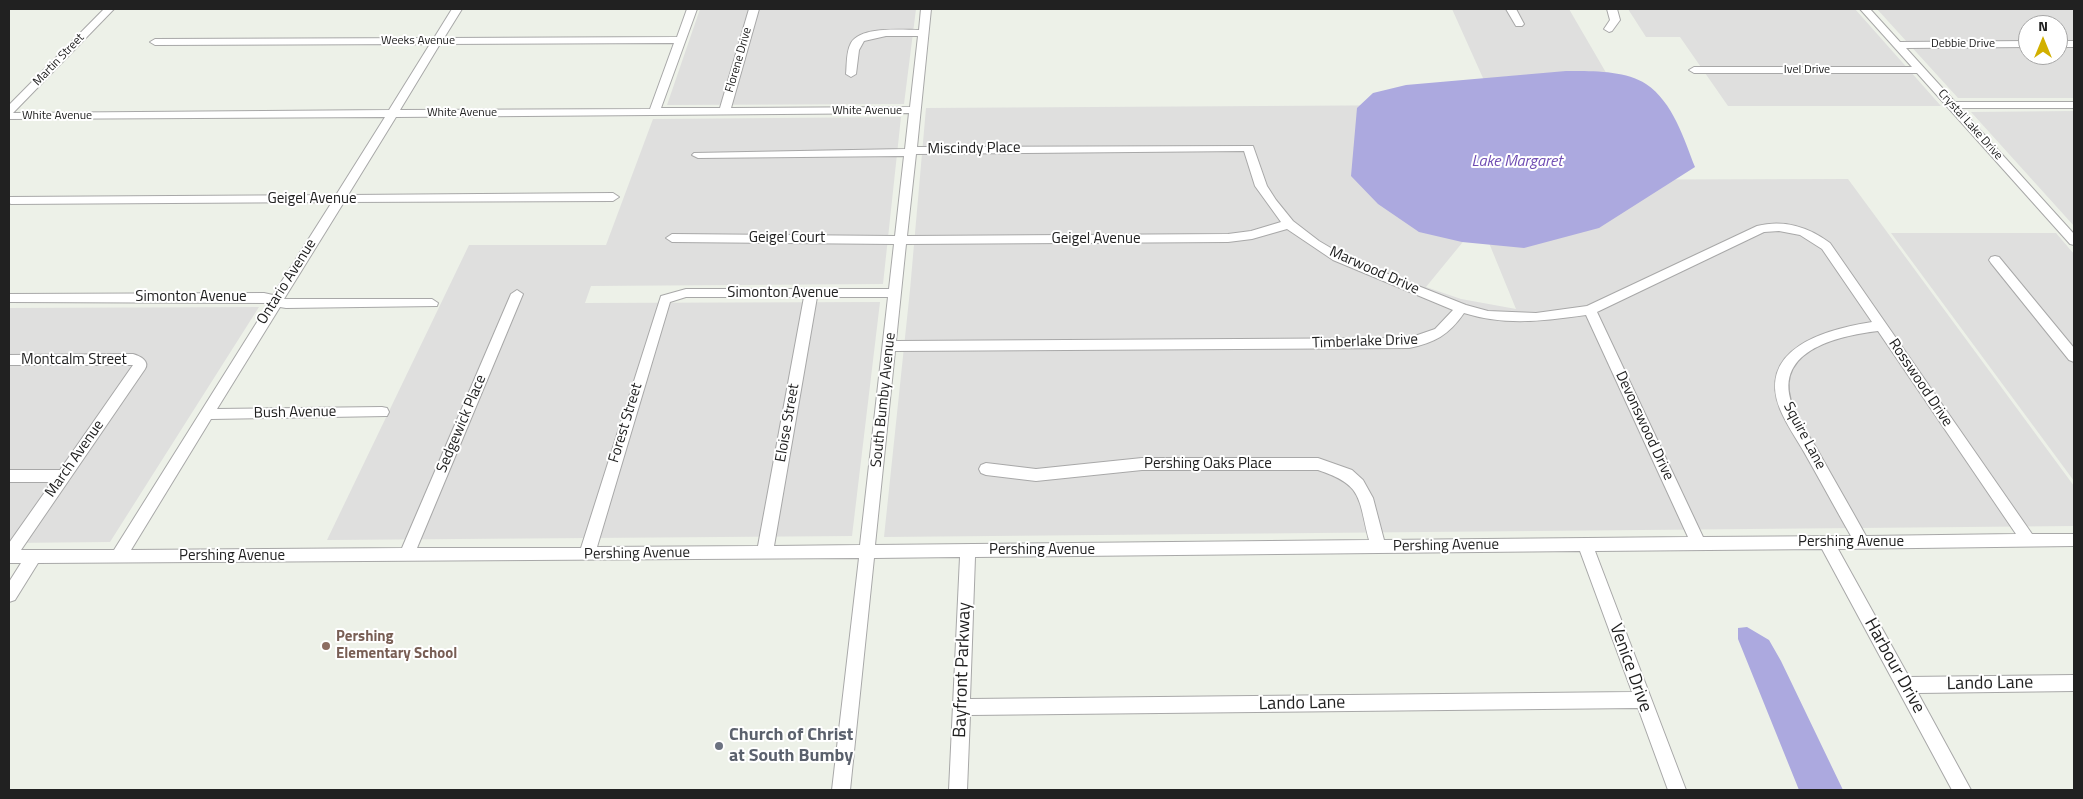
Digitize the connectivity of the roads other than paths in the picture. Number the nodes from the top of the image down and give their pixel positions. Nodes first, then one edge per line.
1 (109, 9) edge
2 (457, 9) edge
3 (692, 9) edge
4 (754, 9) edge
5 (926, 9) edge
6 (1511, 9) edge
7 (1612, 9) edge
8 (1865, 9) edge
9 (1518, 24) dead end
10 (1609, 29) dead end
11 (923, 33) junction
12 (437, 40) junction
13 (682, 40) junction
14 (155, 42) dead end
15 (1898, 44) junction
16 (2018, 44) edge
17 (1694, 70) dead end
18 (1920, 70) junction
19 (851, 74) dead end
20 (1952, 105) junction
21 (2062, 105) junction
22 (2074, 105) edge
23 (915, 110) junction
24 (9, 111) edge
25 (654, 112) junction
26 (724, 112) junction
27 (393, 113) junction
28 (9, 116) edge
29 (2074, 117) edge
30 (1250, 148) joint
31 (911, 151) junction
32 (698, 155) dead end
33 (614, 197) dead end
34 (339, 198) junction
35 (11, 200) dead end
36 (1289, 224) junction
37 (672, 238) dead end
38 (901, 239) junction
39 (2074, 240) edge
40 (1994, 260) dead end
41 (811, 293) junction
42 (895, 293) junction
43 (517, 294) dead end
44 (671, 296) joint
45 (9, 298) edge
46 (276, 300) junction
47 (432, 303) dead end
48 (1461, 308) junction
49 (1590, 310) junction
50 (1881, 326) junction
51 (890, 346) junction
52 (2074, 357) edge
53 (9, 360) edge
54 (139, 362) joint
55 (382, 412) dead end
56 (207, 414) junction
57 (986, 469) dead end
58 (9, 476) edge
59 (63, 476) junction
60 (2028, 540) junction
61 (2074, 540) edge
62 (1826, 542) junction
63 (1862, 542) junction
64 (1698, 543) junction
65 (1585, 545) junction
66 (1378, 547) junction
67 (968, 550) junction
68 (867, 551) junction
69 (765, 552) junction
70 (587, 554) junction
71 (407, 555) junction
72 (9, 556) edge
73 (119, 556) junction
74 (34, 557) junction
75 (9, 595) edge
76 (2074, 683) edge
77 (1905, 685) junction
78 (1642, 700) junction
79 (961, 707) junction
80 (841, 790) edge
81 (958, 790) edge
82 (1677, 790) edge
83 (1962, 790) edge

1 - 24 street, Martin Street
2 - 12 street, Ontario Avenue
3 - 13 street
4 - 26 street, Florene Drive
5 - 11 street, South Bumby Avenue
6 - 9 street
7 - 10 street
8 - 15 street, Crystal Lake Drive
11 - 19 street
11 - 23 street, South Bumby Avenue
12 - 13 street, Weeks Avenue
12 - 14 street, Weeks Avenue
12 - 27 street, Ontario Avenue
13 - 25 street
15 - 16 street, Debbie Drive
15 - 18 street, Crystal Lake Drive
17 - 18 street, Ivel Drive
18 - 20 street, Crystal Lake Drive
20 - 21 street
20 - 39 street, Crystal Lake Drive
21 - 22 street
21 - 29 street
23 - 26 street, White Avenue
23 - 31 street, South Bumby Avenue
25 - 26 street, White Avenue
25 - 27 street, White Avenue
27 - 28 street, White Avenue
27 - 34 street, Ontario Avenue
30 - 31 street, Miscindy Place
30 - 36 street, Marwood Drive
31 - 32 street, Miscindy Place
31 - 38 street, South Bumby Avenue
33 - 34 street, Geigel Avenue
34 - 35 street, Geigel Avenue
34 - 46 street, Ontario Avenue
36 - 38 street, Geigel Avenue
36 - 48 street, Marwood Drive
37 - 38 street, Geigel Court
38 - 42 street, South Bumby Avenue
40 - 52 street
41 - 42 street, Simonton Avenue
41 - 44 street, Simonton Avenue
41 - 69 street, Eloise Street
42 - 51 street, South Bumby Avenue
43 - 71 street, Sedgewick Place
44 - 70 street, Forest Street
45 - 46 street, Simonton Avenue
46 - 47 street, Simonton Avenue
46 - 56 street, Ontario Avenue
48 - 49 street
48 - 51 street, Timberlake Drive
49 - 50 street, Rosswood Drive
49 - 64 street, Devonswood Drive
50 - 60 street, Rosswood Drive
50 - 63 street, Squire Lane
51 - 68 street, South Bumby Avenue
53 - 54 street, Montcalm Street
54 - 59 street, March Avenue
55 - 56 street, Bush Avenue
56 - 73 street, Ontario Avenue
57 - 66 street, Pershing Oaks Place
58 - 59 street
59 - 72 street, March Avenue
60 - 61 street, Pershing Avenue
60 - 63 street, Pershing Avenue
62 - 63 street, Pershing Avenue
62 - 64 street, Pershing Avenue
62 - 77 street, Harbour Drive
64 - 65 street, Pershing Avenue
65 - 66 street, Pershing Avenue
65 - 78 street, Venice Drive
66 - 67 street, Pershing Avenue
67 - 68 street, Pershing Avenue
67 - 79 street, Bayfront Parkway
68 - 69 street, Pershing Avenue
68 - 80 street, South Bumby Avenue
69 - 70 street, Pershing Avenue
70 - 71 street, Pershing Avenue
71 - 73 street, Pershing Avenue
72 - 74 street, Pershing Avenue
73 - 74 street, Pershing Avenue
74 - 75 street
76 - 77 street, Lando Lane
77 - 83 street, Harbour Drive
78 - 79 street, Lando Lane
78 - 82 street, Venice Drive
79 - 81 street, Bayfront Parkway

